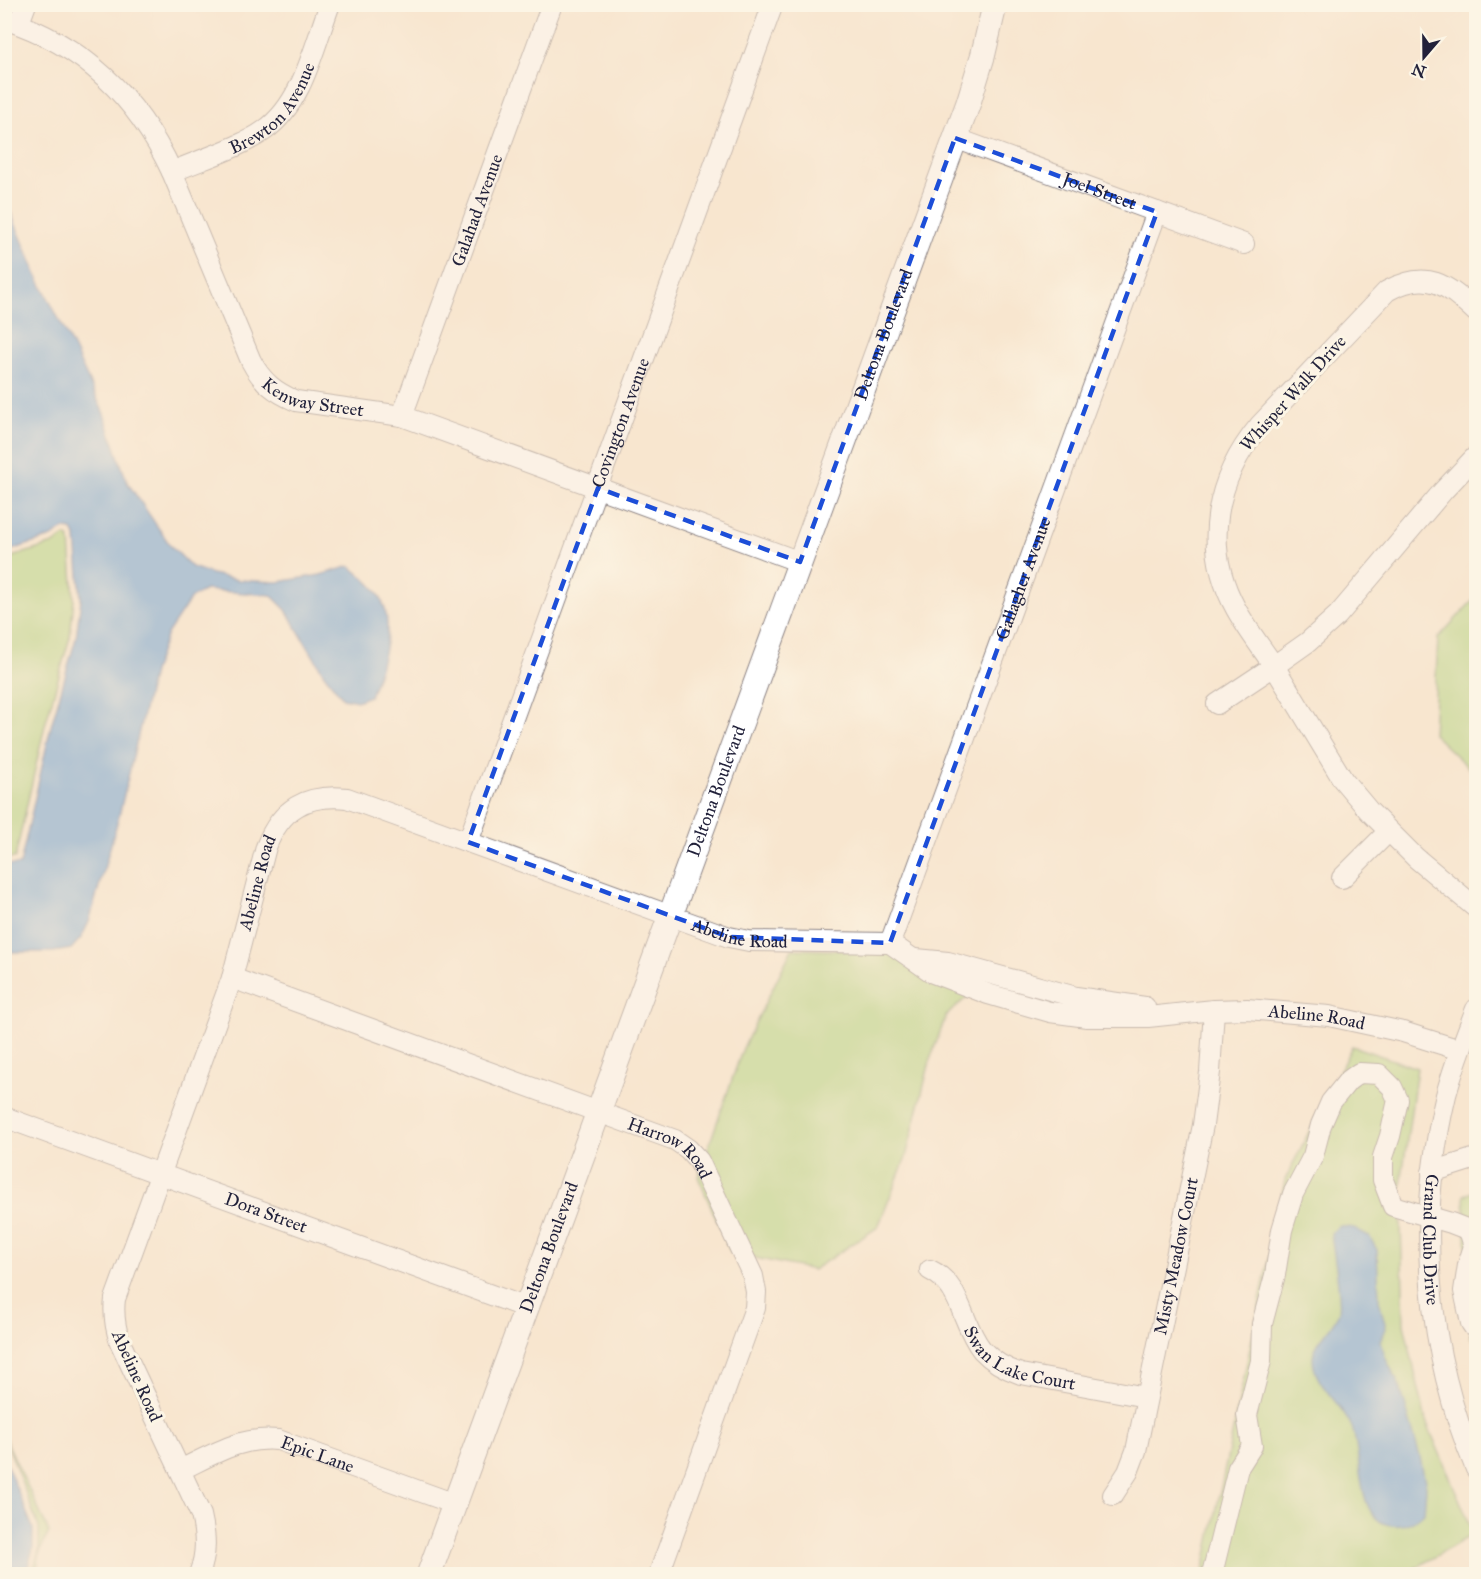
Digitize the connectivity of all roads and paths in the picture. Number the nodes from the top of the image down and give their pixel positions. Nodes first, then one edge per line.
1 (26, 4) edge
2 (330, 4) edge
3 (552, 4) edge
4 (773, 4) edge
5 (995, 4) edge
6 (12, 21) edge
7 (955, 138) junction
8 (172, 172) junction
9 (1157, 212) junction
10 (1244, 244) dead end
11 (1476, 312) edge
12 (402, 416) junction
13 (1476, 456) edge
14 (598, 488) junction
15 (800, 562) junction
16 (1274, 666) junction
17 (1217, 704) dead end
18 (1388, 832) junction
19 (468, 842) junction
20 (1342, 878) dead end
21 (1476, 908) edge
22 (670, 916) junction
23 (890, 943) junction
24 (232, 978) junction
25 (1476, 1009) edge
26 (1214, 1010) junction
27 (1460, 1050) junction
28 (598, 1112) junction
29 (4, 1117) edge
30 (1476, 1158) edge
31 (1432, 1172) junction
32 (160, 1174) junction
33 (1429, 1218) junction
34 (930, 1270) dead end
35 (527, 1308) junction
36 (1476, 1330) edge
37 (1146, 1397) junction
38 (1476, 1469) edge
39 (180, 1470) junction
40 (1113, 1495) dead end
41 (455, 1504) junction
42 (199, 1575) edge
43 (429, 1575) edge
44 (658, 1575) edge
45 (1212, 1575) edge

1 - 6 street
2 - 8 street, Brewton Avenue
3 - 12 street, Galahad Avenue
4 - 14 street, Covington Avenue
5 - 7 main road, Deltona Boulevard
6 - 8 street, Kenway Street
7 - 9 street, Joel Street
7 - 15 main road, Deltona Boulevard
8 - 12 street, Kenway Street
9 - 10 street, Joel Street
9 - 23 street, Gallagher Avenue
11 - 16 street, Whisper Walk Drive
12 - 14 street, Kenway Street
13 - 16 street
14 - 15 street, Kenway Street
14 - 19 street, Covington Avenue
15 - 22 main road, Deltona Boulevard
16 - 17 street
16 - 18 street, Whisper Walk Drive
18 - 20 street
18 - 21 street, Whisper Walk Drive
19 - 22 street, Abeline Road
19 - 24 street, Abeline Road
22 - 23 street, Abeline Road
22 - 28 main road, Deltona Boulevard
23 - 26 street, Abeline Road
24 - 28 street, Harrow Road
24 - 32 street, Abeline Road
25 - 27 street, Grand Club Drive
26 - 27 street, Abeline Road
26 - 37 street, Misty Meadow Court
27 - 31 street, Grand Club Drive
28 - 35 main road, Deltona Boulevard
28 - 44 street, Harrow Road
29 - 32 street, Dora Street
30 - 31 street
31 - 33 street, Grand Club Drive
32 - 35 street, Dora Street
32 - 39 street, Abeline Road
33 - 36 street
33 - 38 street, Grand Club Drive
33 - 45 street
34 - 37 street, Swan Lake Court
35 - 41 main road, Deltona Boulevard
37 - 40 street, Misty Meadow Court
39 - 41 street, Epic Lane
39 - 42 street, Abeline Road
41 - 43 main road, Deltona Boulevard

